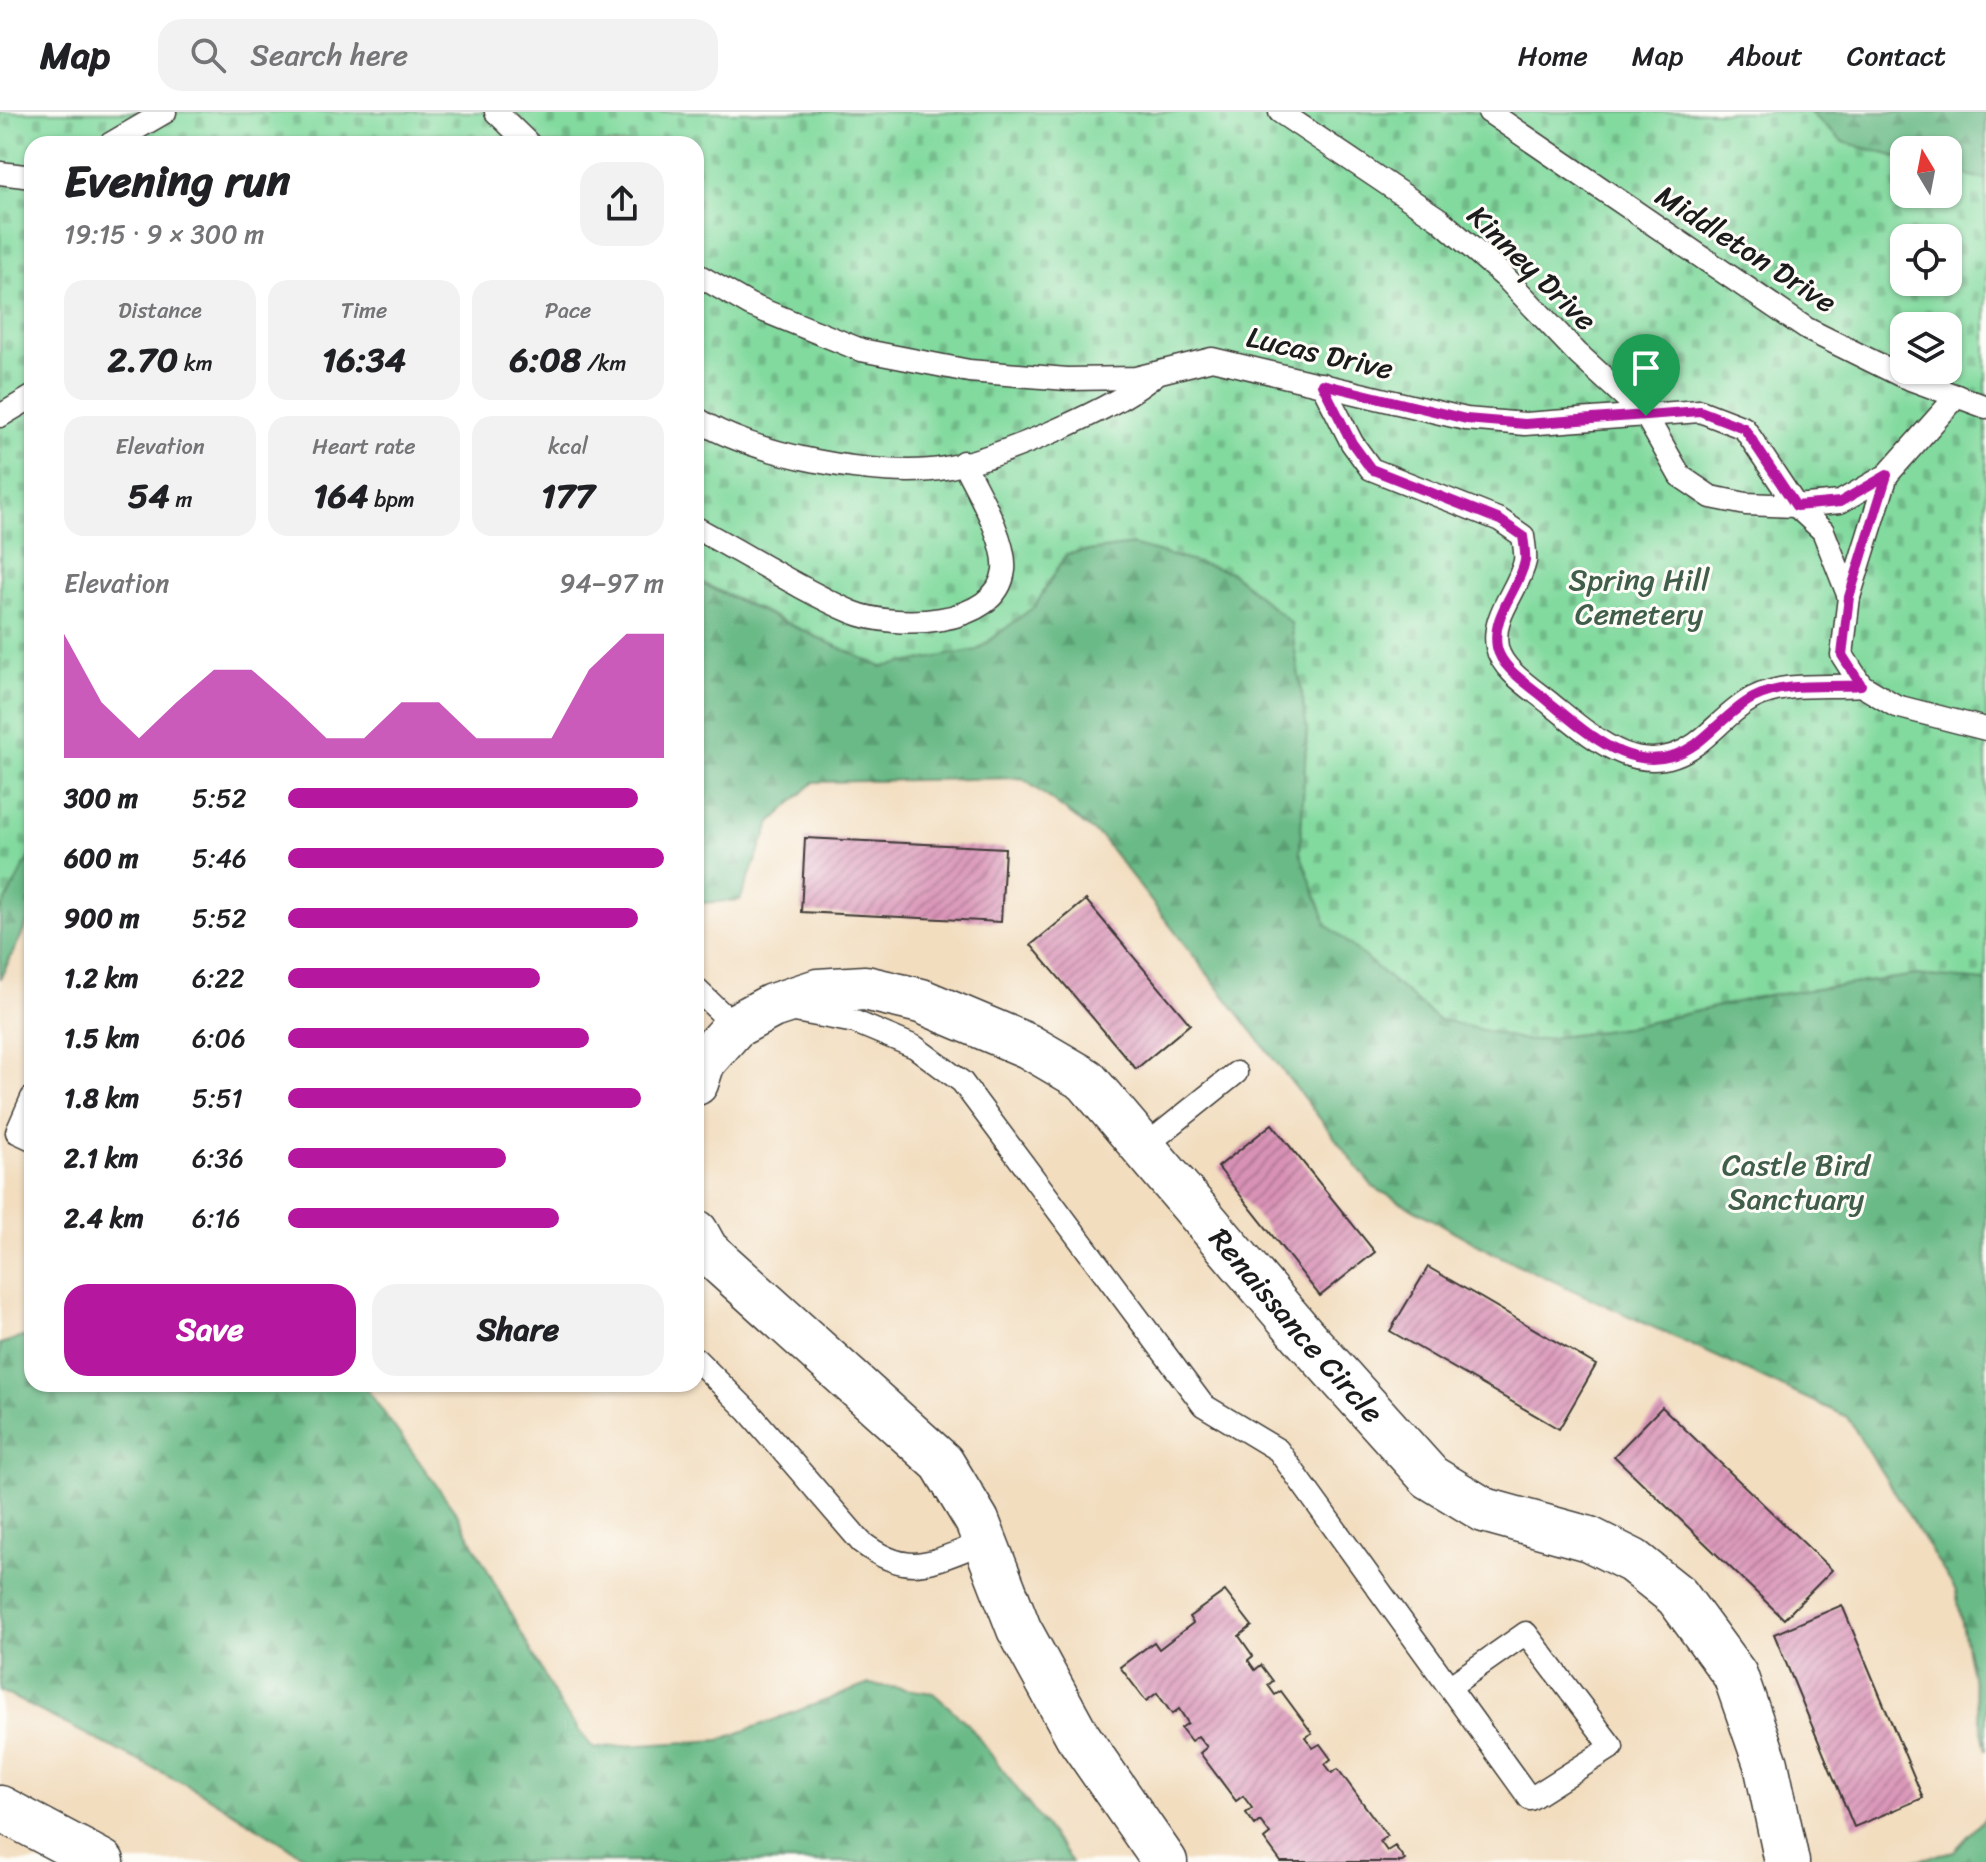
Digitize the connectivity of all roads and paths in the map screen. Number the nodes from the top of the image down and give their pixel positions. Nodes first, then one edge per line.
1 (165, 112) edge
2 (1280, 112) edge
3 (1489, 112) edge
4 (124, 136) edge
5 (0, 173) edge
6 (24, 176) edge
7 (704, 279) edge
8 (1158, 372) junction
9 (1322, 384) junction
10 (1957, 396) junction
11 (24, 402) edge
12 (1986, 407) edge
13 (0, 416) edge
14 (1646, 416) junction
15 (704, 421) edge
16 (963, 462) junction
17 (1887, 475) junction
18 (1796, 506) junction
19 (704, 532) edge
20 (1849, 597) junction
21 (1861, 685) junction
22 (1986, 729) edge
23 (704, 993) edge
24 (753, 1016) junction
25 (704, 1061) edge
26 (1236, 1073) dead end
27 (24, 1116) edge
28 (24, 1135) edge
29 (1144, 1147) junction
30 (704, 1246) edge
31 (704, 1367) edge
32 (985, 1542) junction
33 (1449, 1687) junction
34 (0, 1808) edge
35 (102, 1862) edge
36 (1165, 1862) edge
37 (1787, 1862) edge

1 - 4 lane
2 - 14 lane, Kinney Drive
3 - 10 lane, Middleton Drive
5 - 6 lane
7 - 8 lane, Lucas Drive
8 - 9 lane, Lucas Drive
8 - 16 lane
9 - 14 lane, Lucas Drive
9 - 21 lane
10 - 12 lane, Middleton Drive
10 - 17 lane, Kinney Drive
11 - 13 lane
14 - 18 lane, Kinney Drive
14 - 18 lane, Lucas Drive
15 - 16 lane
16 - 19 lane
17 - 18 lane, Kinney Drive
17 - 20 lane
18 - 20 lane, Lucas Drive
20 - 21 lane
21 - 22 lane
23 - 24 lane
24 - 25 main road
24 - 29 main road, Renaissance Circle
24 - 33 lane
26 - 29 lane
27 - 28 lane
29 - 37 main road, Renaissance Circle
30 - 32 main road
31 - 32 lane
32 - 36 main road
33 - 33 lane
34 - 35 main road

